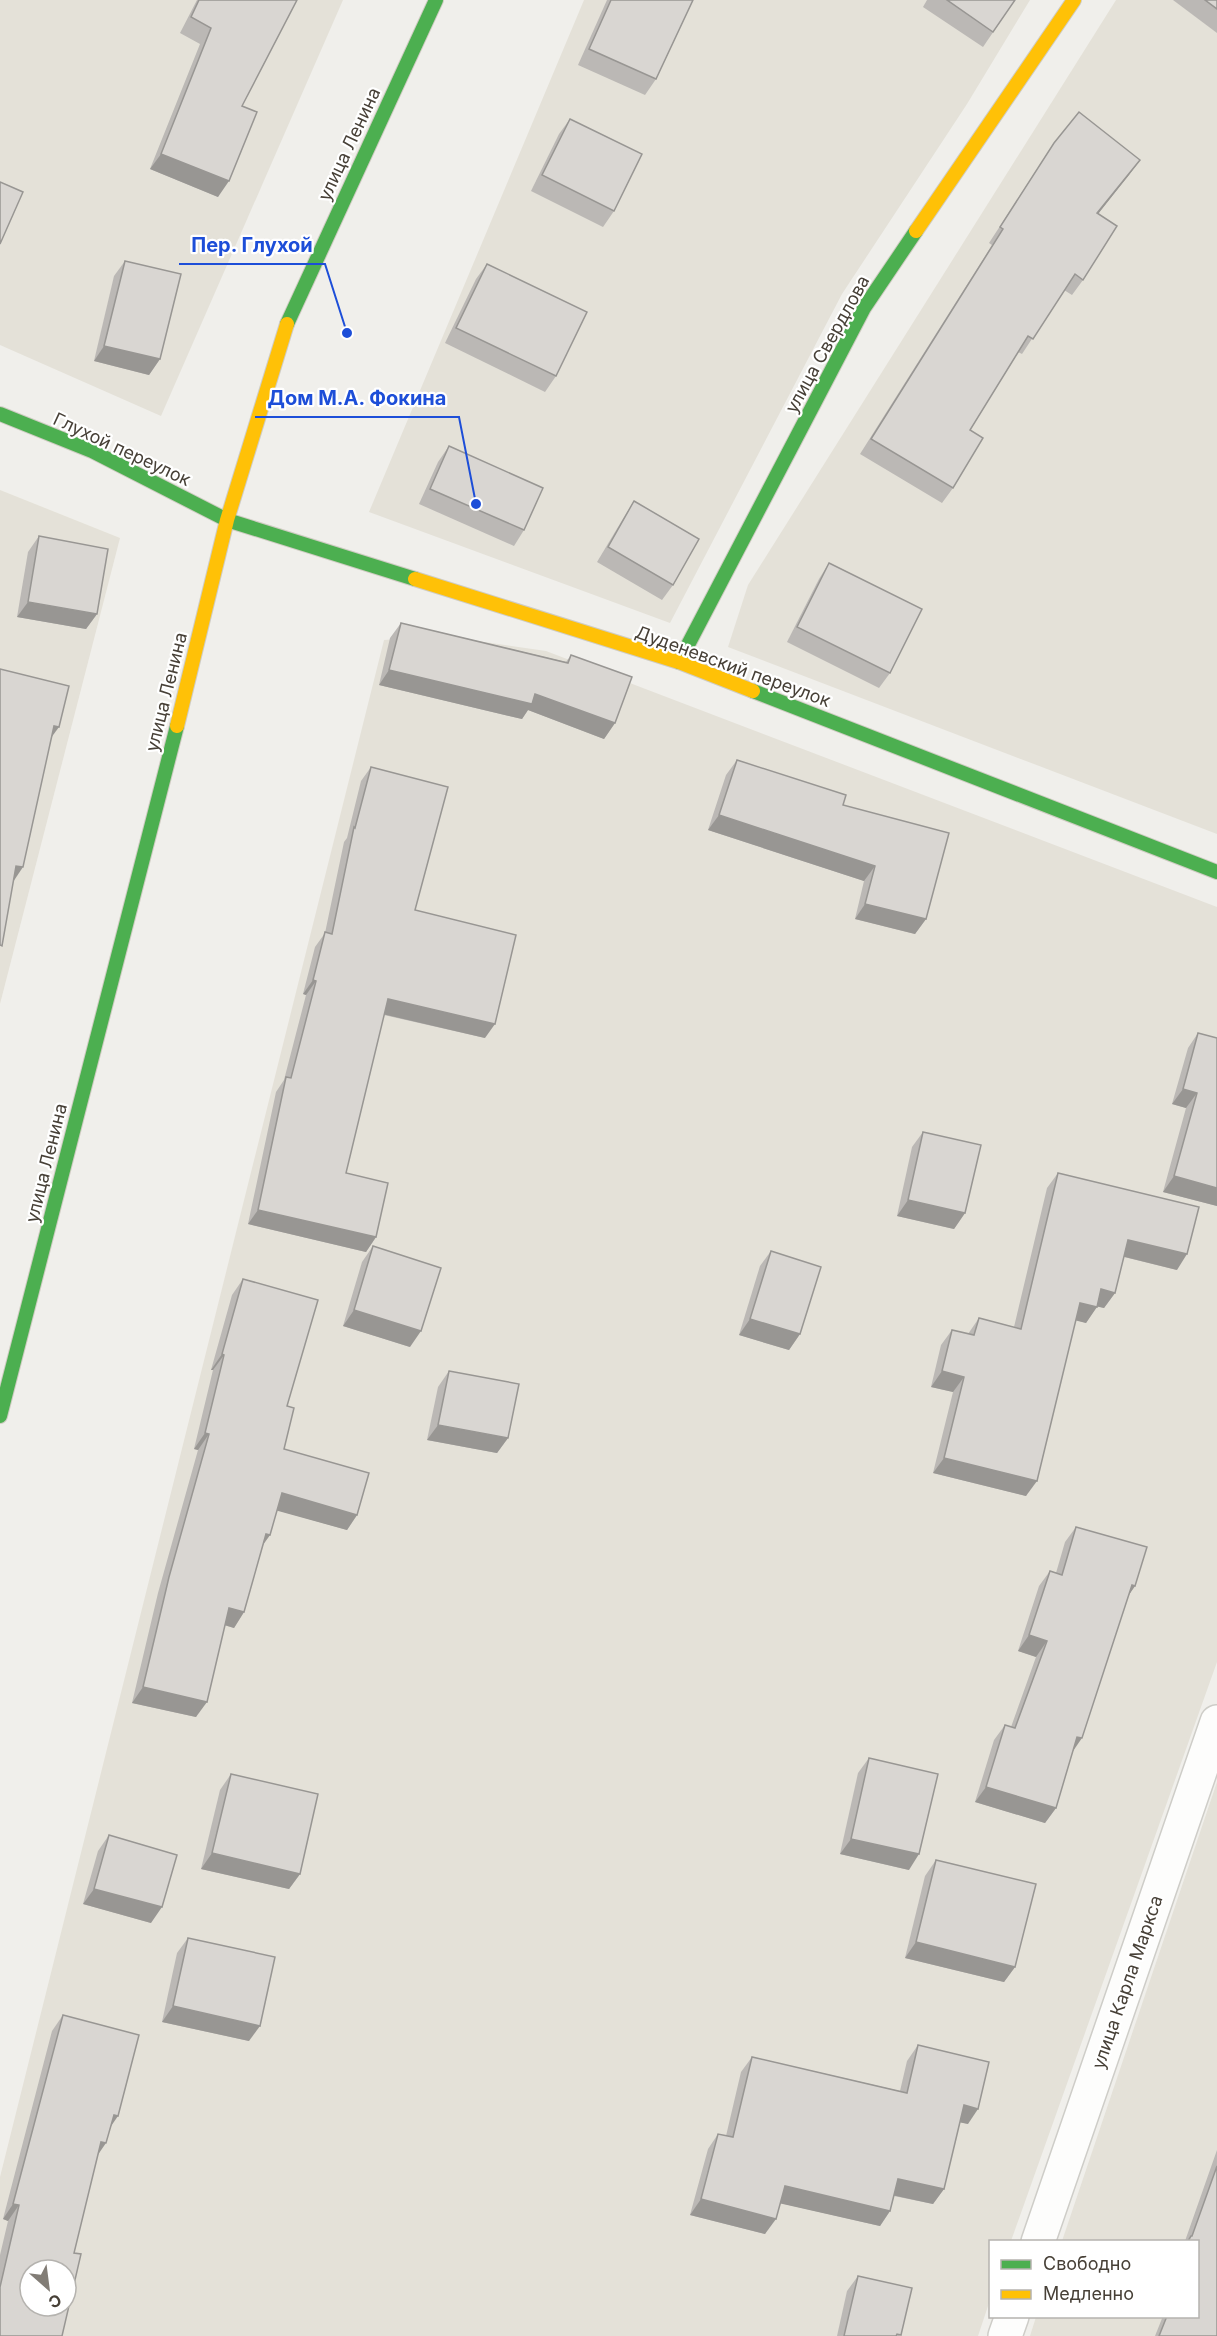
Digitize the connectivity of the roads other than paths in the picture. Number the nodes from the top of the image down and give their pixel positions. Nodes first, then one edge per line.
1 (436, 0) edge
2 (1074, 0) edge
3 (0, 414) edge
4 (227, 520) junction
5 (679, 662) junction
6 (1217, 872) edge
7 (0, 1416) edge
8 (1217, 1722) edge
9 (1038, 2240) edge
10 (1011, 2318) edge
11 (1005, 2336) edge

1 - 4 street, улица Ленина
2 - 5 street, улица Свердлова
3 - 4 street, Глухой переулок
4 - 5 street, Дуденевский переулок
4 - 7 street, улица Ленина
5 - 6 street, Дуденевский переулок
8 - 9 street, улица Карла Маркса
10 - 11 street

